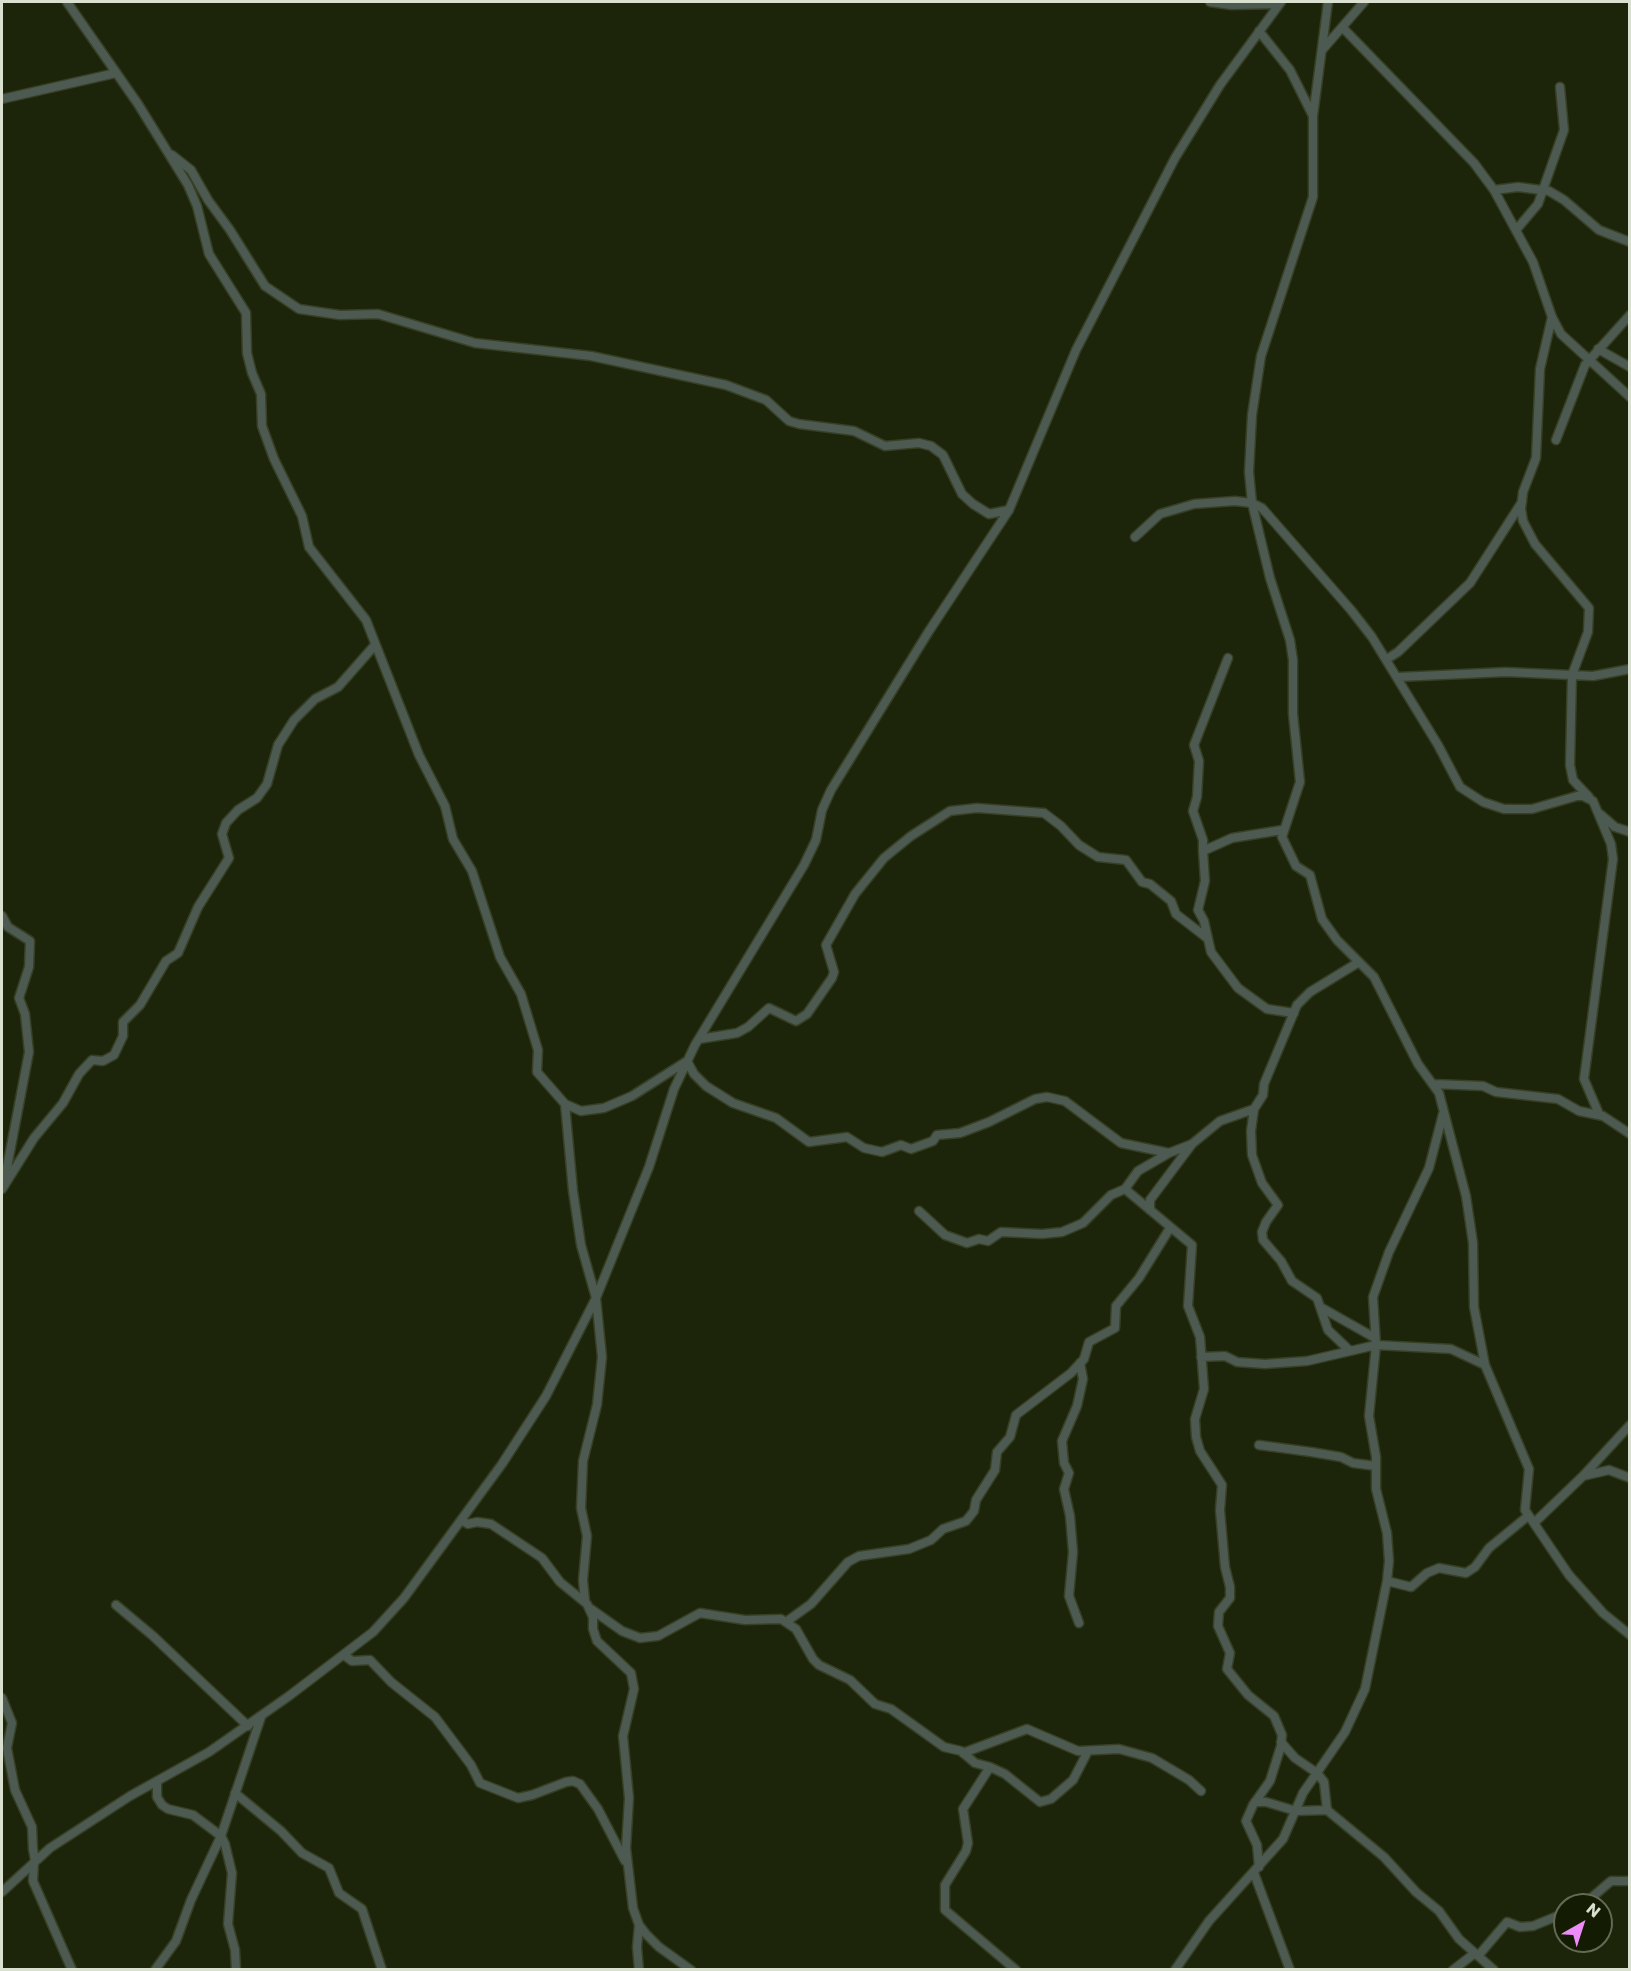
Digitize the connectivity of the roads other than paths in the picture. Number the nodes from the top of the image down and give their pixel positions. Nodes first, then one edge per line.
1 (67, 2) edge
2 (1210, 2) edge
3 (1328, 2) edge
4 (1364, 2) edge
5 (1280, 3) edge
6 (1343, 28) junction
7 (1259, 31) junction
8 (1323, 49) junction
9 (116, 73) junction
10 (1560, 87) dead end
11 (2, 99) edge
12 (1313, 116) junction
13 (166, 151) junction
14 (1544, 189) junction
15 (1494, 190) junction
16 (1516, 230) junction
17 (1629, 242) edge
18 (1629, 315) edge
19 (1552, 317) junction
20 (1598, 349) junction
21 (1588, 361) junction
22 (1629, 367) edge
23 (1629, 397) edge
24 (1556, 440) dead end
25 (1522, 502) junction
26 (1252, 503) junction
27 (1009, 510) junction
28 (1135, 537) dead end
29 (375, 645) junction
30 (1228, 658) dead end
31 (1387, 659) junction
32 (1629, 669) edge
33 (1572, 675) junction
34 (1398, 676) junction
35 (1589, 798) junction
36 (1599, 813) junction
37 (1282, 830) junction
38 (1629, 832) edge
39 (1203, 851) junction
40 (2, 916) edge
41 (1207, 938) junction
42 (1359, 962) junction
43 (1294, 1013) junction
44 (699, 1039) junction
45 (687, 1061) junction
46 (1434, 1084) junction
47 (565, 1104) junction
48 (1254, 1109) junction
49 (1443, 1113) junction
50 (1599, 1114) junction
51 (1629, 1134) edge
52 (1192, 1144) junction
53 (1169, 1153) junction
54 (3, 1186) edge
55 (1125, 1189) junction
56 (1150, 1210) junction
57 (919, 1211) dead end
58 (1170, 1227) junction
59 (596, 1298) junction
60 (1321, 1308) junction
61 (1376, 1342) junction
62 (1349, 1350) junction
63 (1201, 1357) junction
64 (1080, 1362) junction
65 (1485, 1365) junction
66 (1629, 1425) edge
67 (1259, 1445) dead end
68 (1376, 1466) junction
69 (1583, 1476) junction
70 (1629, 1478) edge
71 (460, 1520) junction
72 (1531, 1520) junction
73 (1388, 1581) junction
74 (585, 1601) junction
75 (116, 1605) dead end
76 (591, 1609) junction
77 (786, 1622) junction
78 (1079, 1623) dead end
79 (1629, 1635) edge
80 (344, 1655) junction
81 (2, 1698) edge
82 (261, 1716) junction
83 (248, 1726) junction
84 (1281, 1742) junction
85 (1088, 1751) junction
86 (963, 1753) junction
87 (990, 1767) junction
88 (1317, 1773) junction
89 (157, 1783) junction
90 (1201, 1791) dead end
91 (235, 1793) junction
92 (1255, 1802) junction
93 (1327, 1810) junction
94 (1296, 1811) junction
95 (222, 1836) junction
96 (37, 1860) junction
97 (628, 1866) junction
98 (1256, 1870) junction
99 (1629, 1881) edge
100 (2, 1892) edge
101 (1597, 1893) edge
102 (1553, 1918) edge
103 (639, 1925) junction
104 (1477, 1954) junction
105 (72, 1970) edge
106 (156, 1970) edge
107 (236, 1970) edge
108 (382, 1970) edge
109 (639, 1970) edge
110 (691, 1970) edge
111 (1016, 1970) edge
112 (1175, 1970) edge
113 (1290, 1970) edge
114 (1453, 1970) edge
115 (1494, 1970) edge

1 - 9 street
2 - 5 street
3 - 8 street
4 - 6 street
5 - 7 street
6 - 8 street
6 - 15 street
7 - 12 street
7 - 27 street
8 - 12 street
9 - 11 street
9 - 13 street
10 - 14 street
12 - 26 street
13 - 27 street
13 - 29 street
14 - 15 street
14 - 16 street
14 - 17 street
15 - 16 street
16 - 19 street
18 - 20 street
19 - 21 street
19 - 25 street
20 - 21 street
20 - 22 street
21 - 23 street
21 - 24 street
25 - 31 street
25 - 33 street
26 - 28 street
26 - 31 street
26 - 37 street
27 - 44 street
29 - 47 street
29 - 54 street
30 - 39 street
31 - 34 street
32 - 33 street
33 - 34 street
33 - 35 street
34 - 35 street
35 - 36 street
36 - 38 street
36 - 50 street
37 - 39 street
37 - 42 street
39 - 41 street
40 - 54 street
41 - 43 street
41 - 44 street
42 - 43 street
42 - 46 street
43 - 48 street
44 - 45 street
45 - 47 street
45 - 53 street
45 - 59 street
46 - 49 street
46 - 50 street
47 - 59 street
48 - 52 street
48 - 60 street
49 - 61 street
49 - 65 street
50 - 51 street
52 - 53 street
52 - 56 street
53 - 55 street
55 - 56 street
55 - 57 street
56 - 58 street
58 - 63 street
58 - 64 street
59 - 71 street
59 - 74 street
60 - 61 street
60 - 62 street
61 - 62 street
61 - 65 street
61 - 68 street
62 - 63 street
63 - 84 street
64 - 77 street
64 - 78 street
65 - 72 street
66 - 69 street
67 - 68 street
68 - 73 street
69 - 70 street
69 - 72 street
71 - 74 street
71 - 80 street
72 - 73 street
72 - 79 street
73 - 88 street
74 - 76 street
75 - 83 street
76 - 77 street
76 - 97 street
77 - 86 street
80 - 82 street
80 - 97 street
81 - 96 street
82 - 83 street
82 - 91 street
83 - 89 street
84 - 88 street
84 - 92 street
85 - 86 street
85 - 87 street
85 - 90 street
86 - 87 street
87 - 111 street
88 - 93 street
88 - 94 street
89 - 95 street
89 - 96 street
91 - 95 street
91 - 108 street
92 - 94 street
92 - 98 street
93 - 94 street
93 - 104 street
94 - 98 street
95 - 106 street
95 - 107 street
96 - 100 street
96 - 105 street
97 - 103 street
98 - 112 street
98 - 113 street
99 - 101 street
102 - 104 street
103 - 109 street
103 - 110 street
104 - 114 street
104 - 115 street

